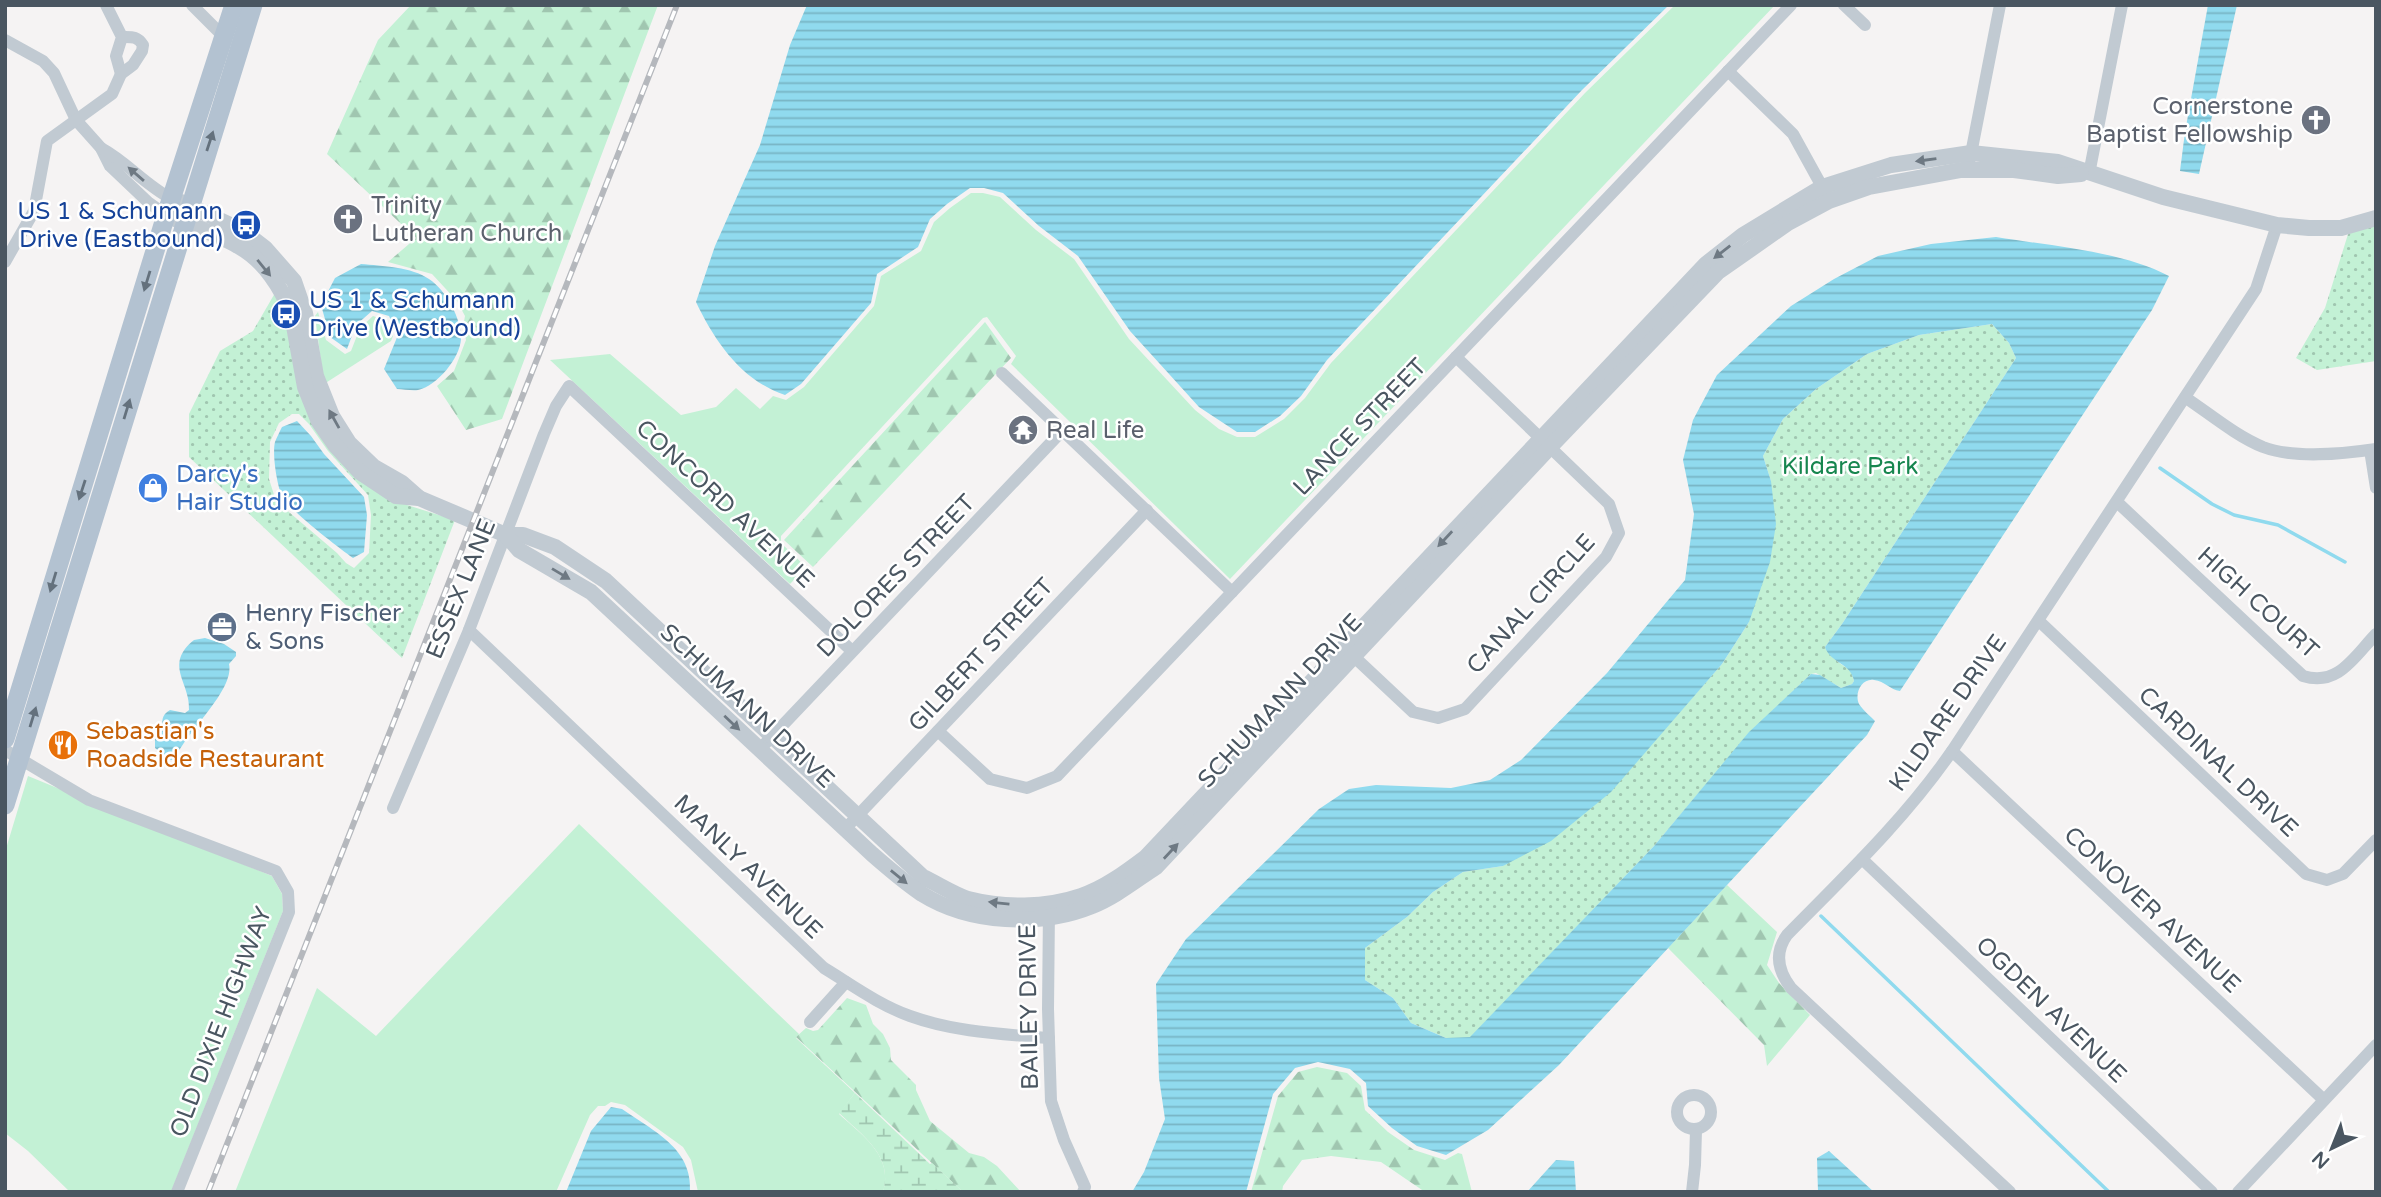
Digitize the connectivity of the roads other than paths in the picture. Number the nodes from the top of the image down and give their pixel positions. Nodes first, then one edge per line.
1 (106, 5) edge
2 (192, 5) edge
3 (234, 5) edge
4 (253, 5) edge
5 (1791, 5) edge
6 (1844, 5) edge
7 (2000, 5) edge
8 (2122, 5) edge
9 (1865, 25) dead end
10 (122, 37) junction
11 (224, 37) junction
12 (5, 40) edge
13 (1728, 71) junction
14 (121, 74) junction
15 (76, 120) junction
16 (1971, 153) junction
17 (1967, 170) junction
18 (2089, 174) junction
19 (1826, 194) junction
20 (178, 211) junction
21 (2376, 218) edge
22 (2277, 225) junction
23 (5, 262) edge
24 (1456, 357) junction
25 (1002, 373) dead end
26 (569, 386) joint
27 (2186, 398) junction
28 (1062, 431) junction
29 (1545, 443) junction
30 (2373, 449) edge
31 (2376, 488) edge
32 (2117, 502) junction
33 (1147, 510) junction
34 (506, 535) junction
35 (606, 581) junction
36 (1232, 592) junction
37 (594, 595) junction
38 (2039, 621) junction
39 (469, 630) junction
40 (2376, 634) edge
41 (852, 651) junction
42 (1349, 651) junction
43 (688, 657) junction
44 (676, 670) junction
45 (938, 731) junction
46 (772, 736) junction
47 (5, 738) edge
48 (760, 749) junction
49 (1952, 751) junction
50 (13, 754) edge
51 (5, 805) edge
52 (393, 808) dead end
53 (851, 823) junction
54 (2376, 840) edge
55 (1862, 859) junction
56 (1049, 911) junction
57 (846, 982) junction
58 (810, 1022) dead end
59 (1049, 1038) junction
60 (2376, 1045) edge
61 (2324, 1100) junction
62 (1696, 1130) dead end
63 (1084, 1190) edge
64 (177, 1192) edge
65 (1692, 1192) edge
66 (2010, 1192) edge
67 (2212, 1192) edge
68 (2238, 1192) edge

1 - 10 street
2 - 11 street
3 - 11 main road
20 -> 4 main road
5 - 13 street, LANCE STREET
6 - 9 street
7 - 16 street
8 - 18 street
10 - 14 street
10 - 14 street
11 - 20 main road
12 - 15 street
13 - 19 street
13 - 24 street, LANCE STREET
14 - 15 street
15 - 20 street
15 - 23 street
16 - 17 street
16 - 18 street, SCHUMANN DRIVE
16 -> 19 street, SCHUMANN DRIVE
17 - 18 street, SCHUMANN DRIVE
17 - 19 street, SCHUMANN DRIVE
18 - 22 street, SCHUMANN DRIVE
19 - 29 street, SCHUMANN DRIVE
20 - 34 street, SCHUMANN DRIVE
20 -> 47 main road
50 -> 20 main road
21 - 22 street, SCHUMANN DRIVE
22 - 27 street, KILDARE DRIVE
24 - 29 street, CANAL CIRCLE
24 - 36 street, LANCE STREET
25 - 28 street
26 - 34 street, ESSEX LANE
26 - 41 street, CONCORD AVENUE
27 - 30 street
27 - 32 street, KILDARE DRIVE
28 - 33 street
28 - 41 street, DOLORES STREET
29 - 42 street, SCHUMANN DRIVE
29 - 42 street, CANAL CIRCLE
30 - 31 street
32 - 38 street, KILDARE DRIVE
32 - 40 street, HIGH COURT
33 - 36 street
33 - 45 street, GILBERT STREET
34 - 35 street, SCHUMANN DRIVE
34 -> 37 street, SCHUMANN DRIVE
34 - 39 street, ESSEX LANE
35 - 37 street
35 - 43 street, SCHUMANN DRIVE
36 - 45 street, LANCE STREET
37 - 44 street, SCHUMANN DRIVE
38 - 49 street, KILDARE DRIVE
38 - 54 street, CARDINAL DRIVE
39 - 52 street, ESSEX LANE
39 - 57 street, MANLY AVENUE
41 - 46 street, DOLORES STREET
42 - 56 street, SCHUMANN DRIVE
43 - 44 street
43 - 46 street, SCHUMANN DRIVE
44 -> 48 street, SCHUMANN DRIVE
45 - 53 street, GILBERT STREET
46 - 48 street, DOLORES STREET
46 - 53 street, SCHUMANN DRIVE
48 - 53 street, SCHUMANN DRIVE
49 - 55 street, KILDARE DRIVE
49 - 61 street, CONOVER AVENUE
50 - 51 main road
50 - 64 street, OLD DIXIE HIGHWAY
53 - 56 street, SCHUMANN DRIVE
55 - 66 street, KILDARE DRIVE
55 - 67 street, OGDEN AVENUE
56 - 59 street, BAILEY DRIVE
57 - 58 street
57 - 59 street, MANLY AVENUE
59 - 63 street, BAILEY DRIVE
60 - 61 street
61 - 68 street
62 - 65 street

